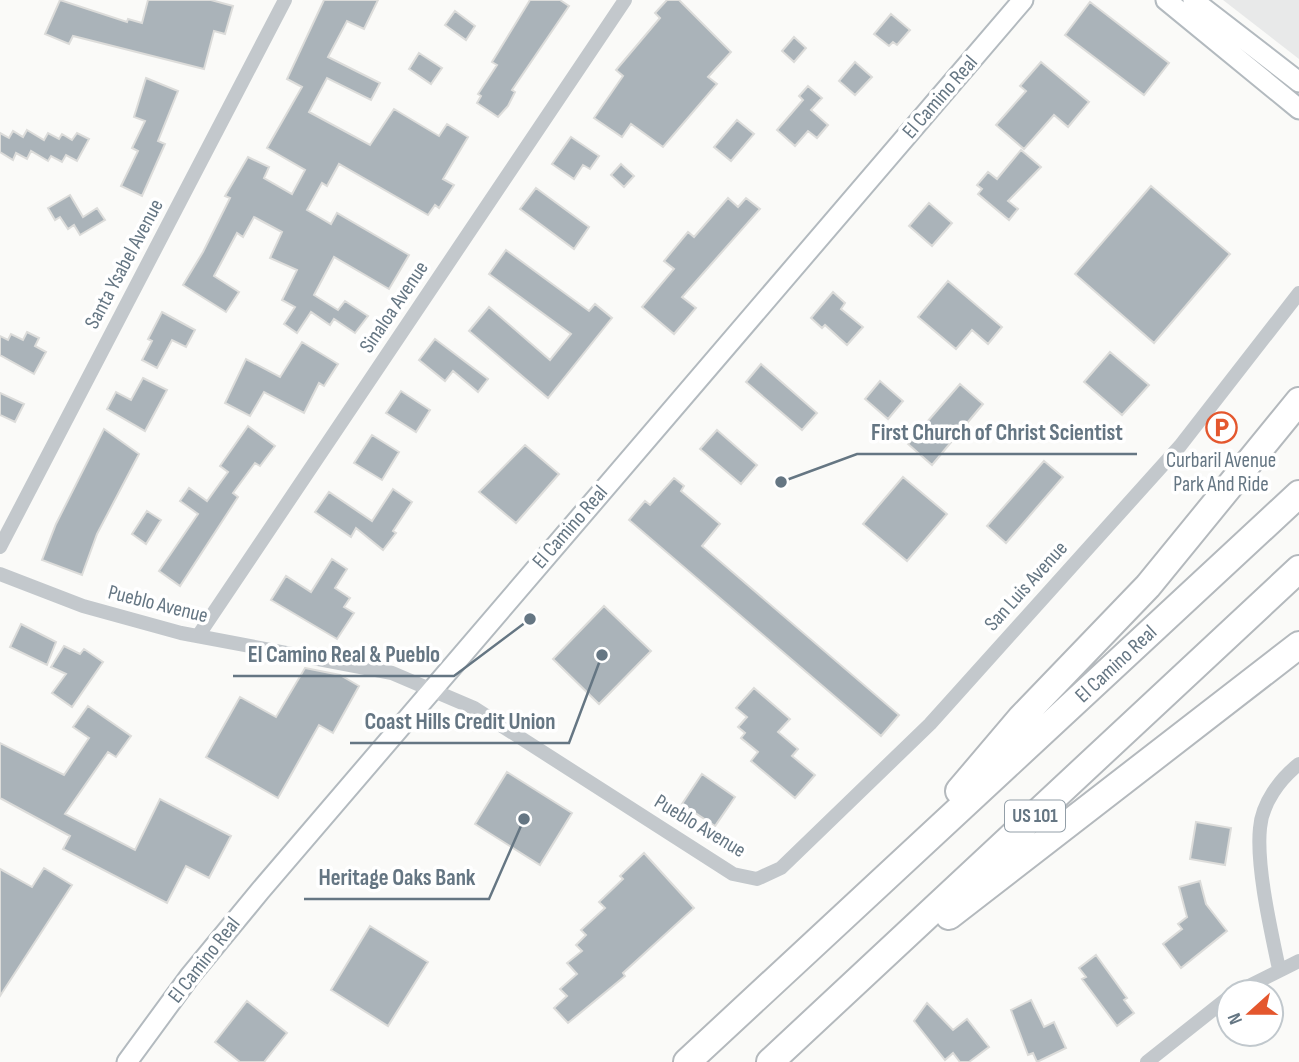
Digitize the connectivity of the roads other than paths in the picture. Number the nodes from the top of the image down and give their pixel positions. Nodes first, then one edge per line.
1 (285, 0) edge
2 (625, 0) edge
3 (1023, 0) edge
4 (1166, 0) edge
5 (1193, 0) edge
6 (1299, 82) edge
7 (1299, 109) edge
8 (1299, 293) edge
9 (1299, 401) edge
10 (1299, 494) edge
11 (0, 547) edge
12 (1299, 569) edge
13 (0, 574) edge
14 (198, 636) junction
15 (1299, 645) edge
16 (431, 688) junction
17 (1299, 764) edge
18 (885, 878) junction
19 (757, 879) joint
20 (1299, 961) edge
21 (1279, 969) junction
22 (1263, 978) edge
23 (1215, 1008) edge
24 (820, 1016) junction
25 (127, 1062) edge
26 (687, 1062) edge
27 (770, 1062) edge
28 (1147, 1062) edge

1 - 11 street, Santa Ysabel Avenue
2 - 14 street, Sinaloa Avenue
3 - 16 main road, El Camino Real
4 - 7 main road
5 - 6 main road
8 - 19 street, San Luis Avenue
9 - 18 highway
10 - 18 highway, El Camino Real / US 101
12 - 24 highway, US 101
13 - 14 street, Pueblo Avenue
14 - 16 street, Pueblo Avenue
15 - 24 highway
16 - 19 street, Pueblo Avenue
16 - 25 main road, El Camino Real
17 - 21 street
18 - 26 highway, El Camino Real / US 101
20 - 21 street
21 - 22 street
23 - 28 street
24 - 27 highway, US 101

